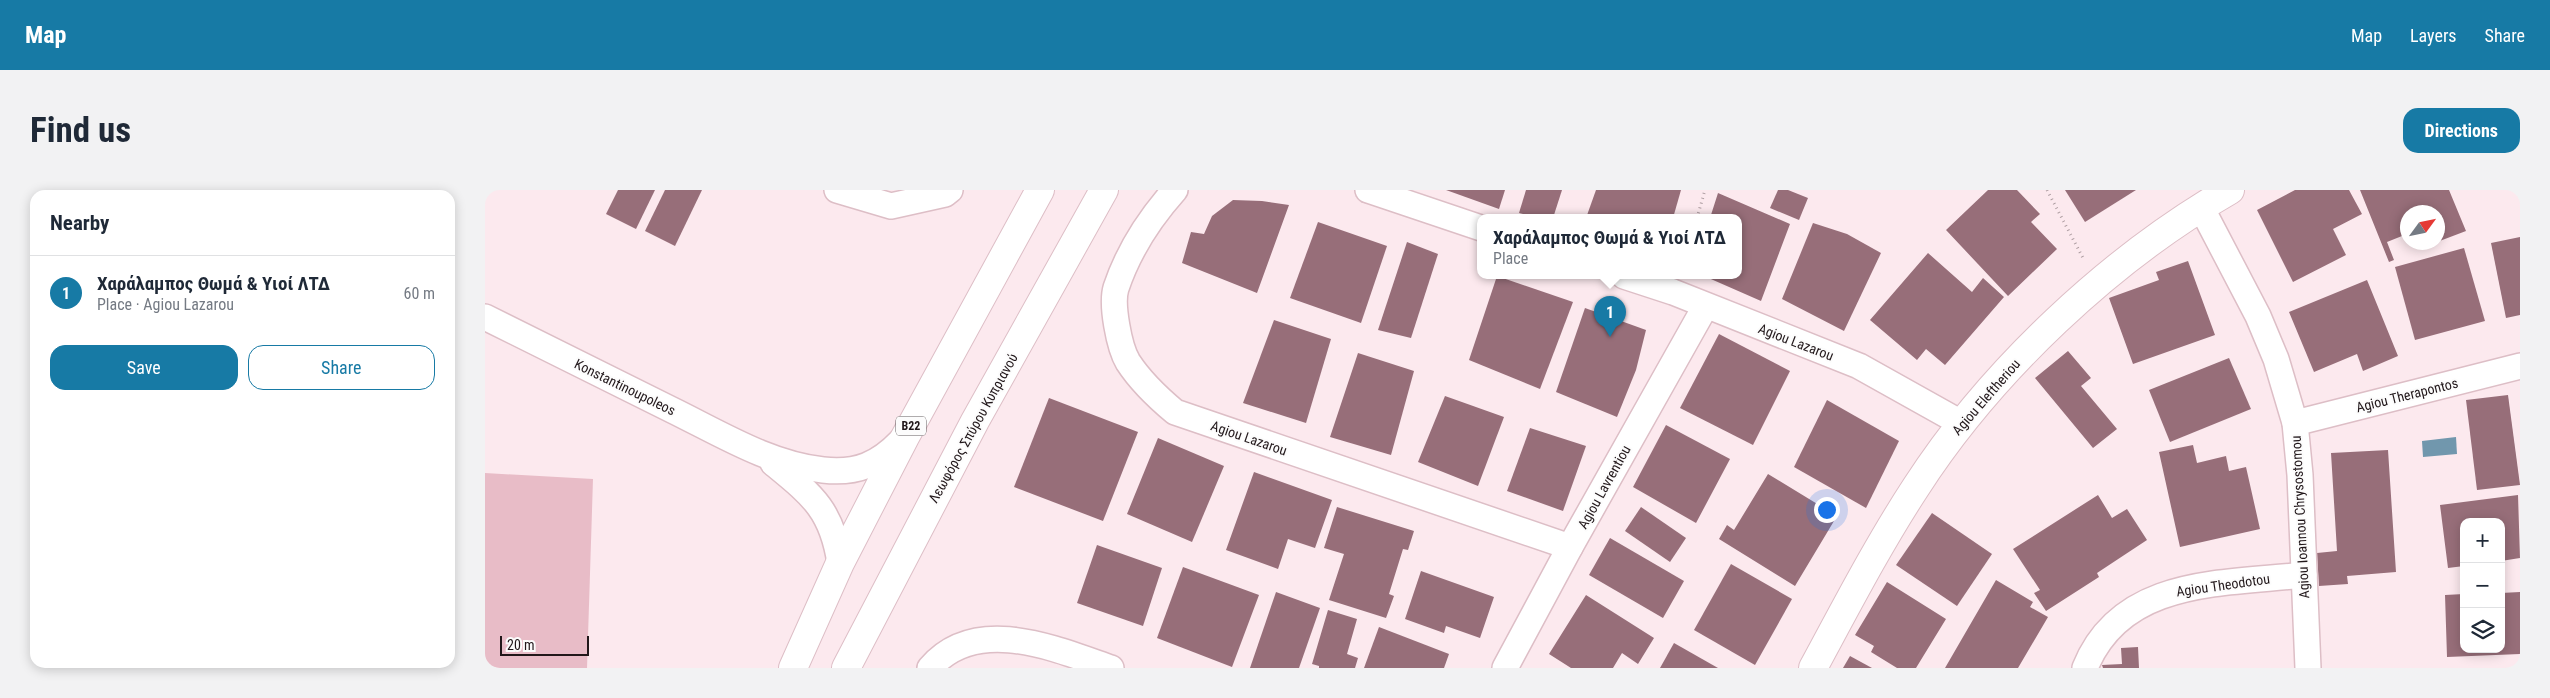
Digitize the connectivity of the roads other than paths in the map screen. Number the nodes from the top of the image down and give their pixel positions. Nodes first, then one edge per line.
1 (837, 190) edge
2 (950, 190) edge
3 (1040, 190) edge
4 (1104, 190) edge
5 (1175, 190) edge
6 (1368, 190) edge
7 (2230, 190) edge
8 (2201, 207) junction
9 (1477, 227) edge
10 (1633, 279) edge
11 (1705, 307) junction
12 (485, 318) edge
13 (2520, 366) edge
14 (1961, 423) junction
15 (2295, 424) junction
16 (905, 437) junction
17 (765, 456) junction
18 (1570, 547) junction
19 (840, 563) junction
20 (2304, 574) junction
21 (793, 668) edge
22 (846, 668) edge
23 (930, 668) edge
24 (1111, 668) edge
25 (1505, 668) edge
26 (1813, 668) edge
27 (2085, 668) edge
28 (2308, 668) edge

1 - 2 street
3 - 16 main road, B22
4 - 22 main road, Λεωφόρος Σπύρου Κυπριανού
5 - 18 street, Agiou Lazarou
6 - 9 street
7 - 8 main road, Agiou Eleftheriou
8 - 14 main road, Agiou Eleftheriou
8 - 15 street, Agiou Ioannou Chrysostomou
10 - 11 street, Agiou Lazarou
11 - 14 street, Agiou Lazarou
11 - 18 street, Agiou Lavrentiou
12 - 17 street, Konstantinoupoleos
13 - 15 street, Agiou Therapontos
14 - 26 main road, Agiou Eleftheriou
15 - 20 street, Agiou Ioannou Chrysostomou
16 - 17 street, Konstantinoupoleos
16 - 19 main road, B22
17 - 19 street, Konstantinoupoleos
18 - 25 street, Agiou Lavrentiou
19 - 21 main road, B22
20 - 27 street, Agiou Theodotou
20 - 28 street, Agiou Ioannou Chrysostomou
23 - 24 street

